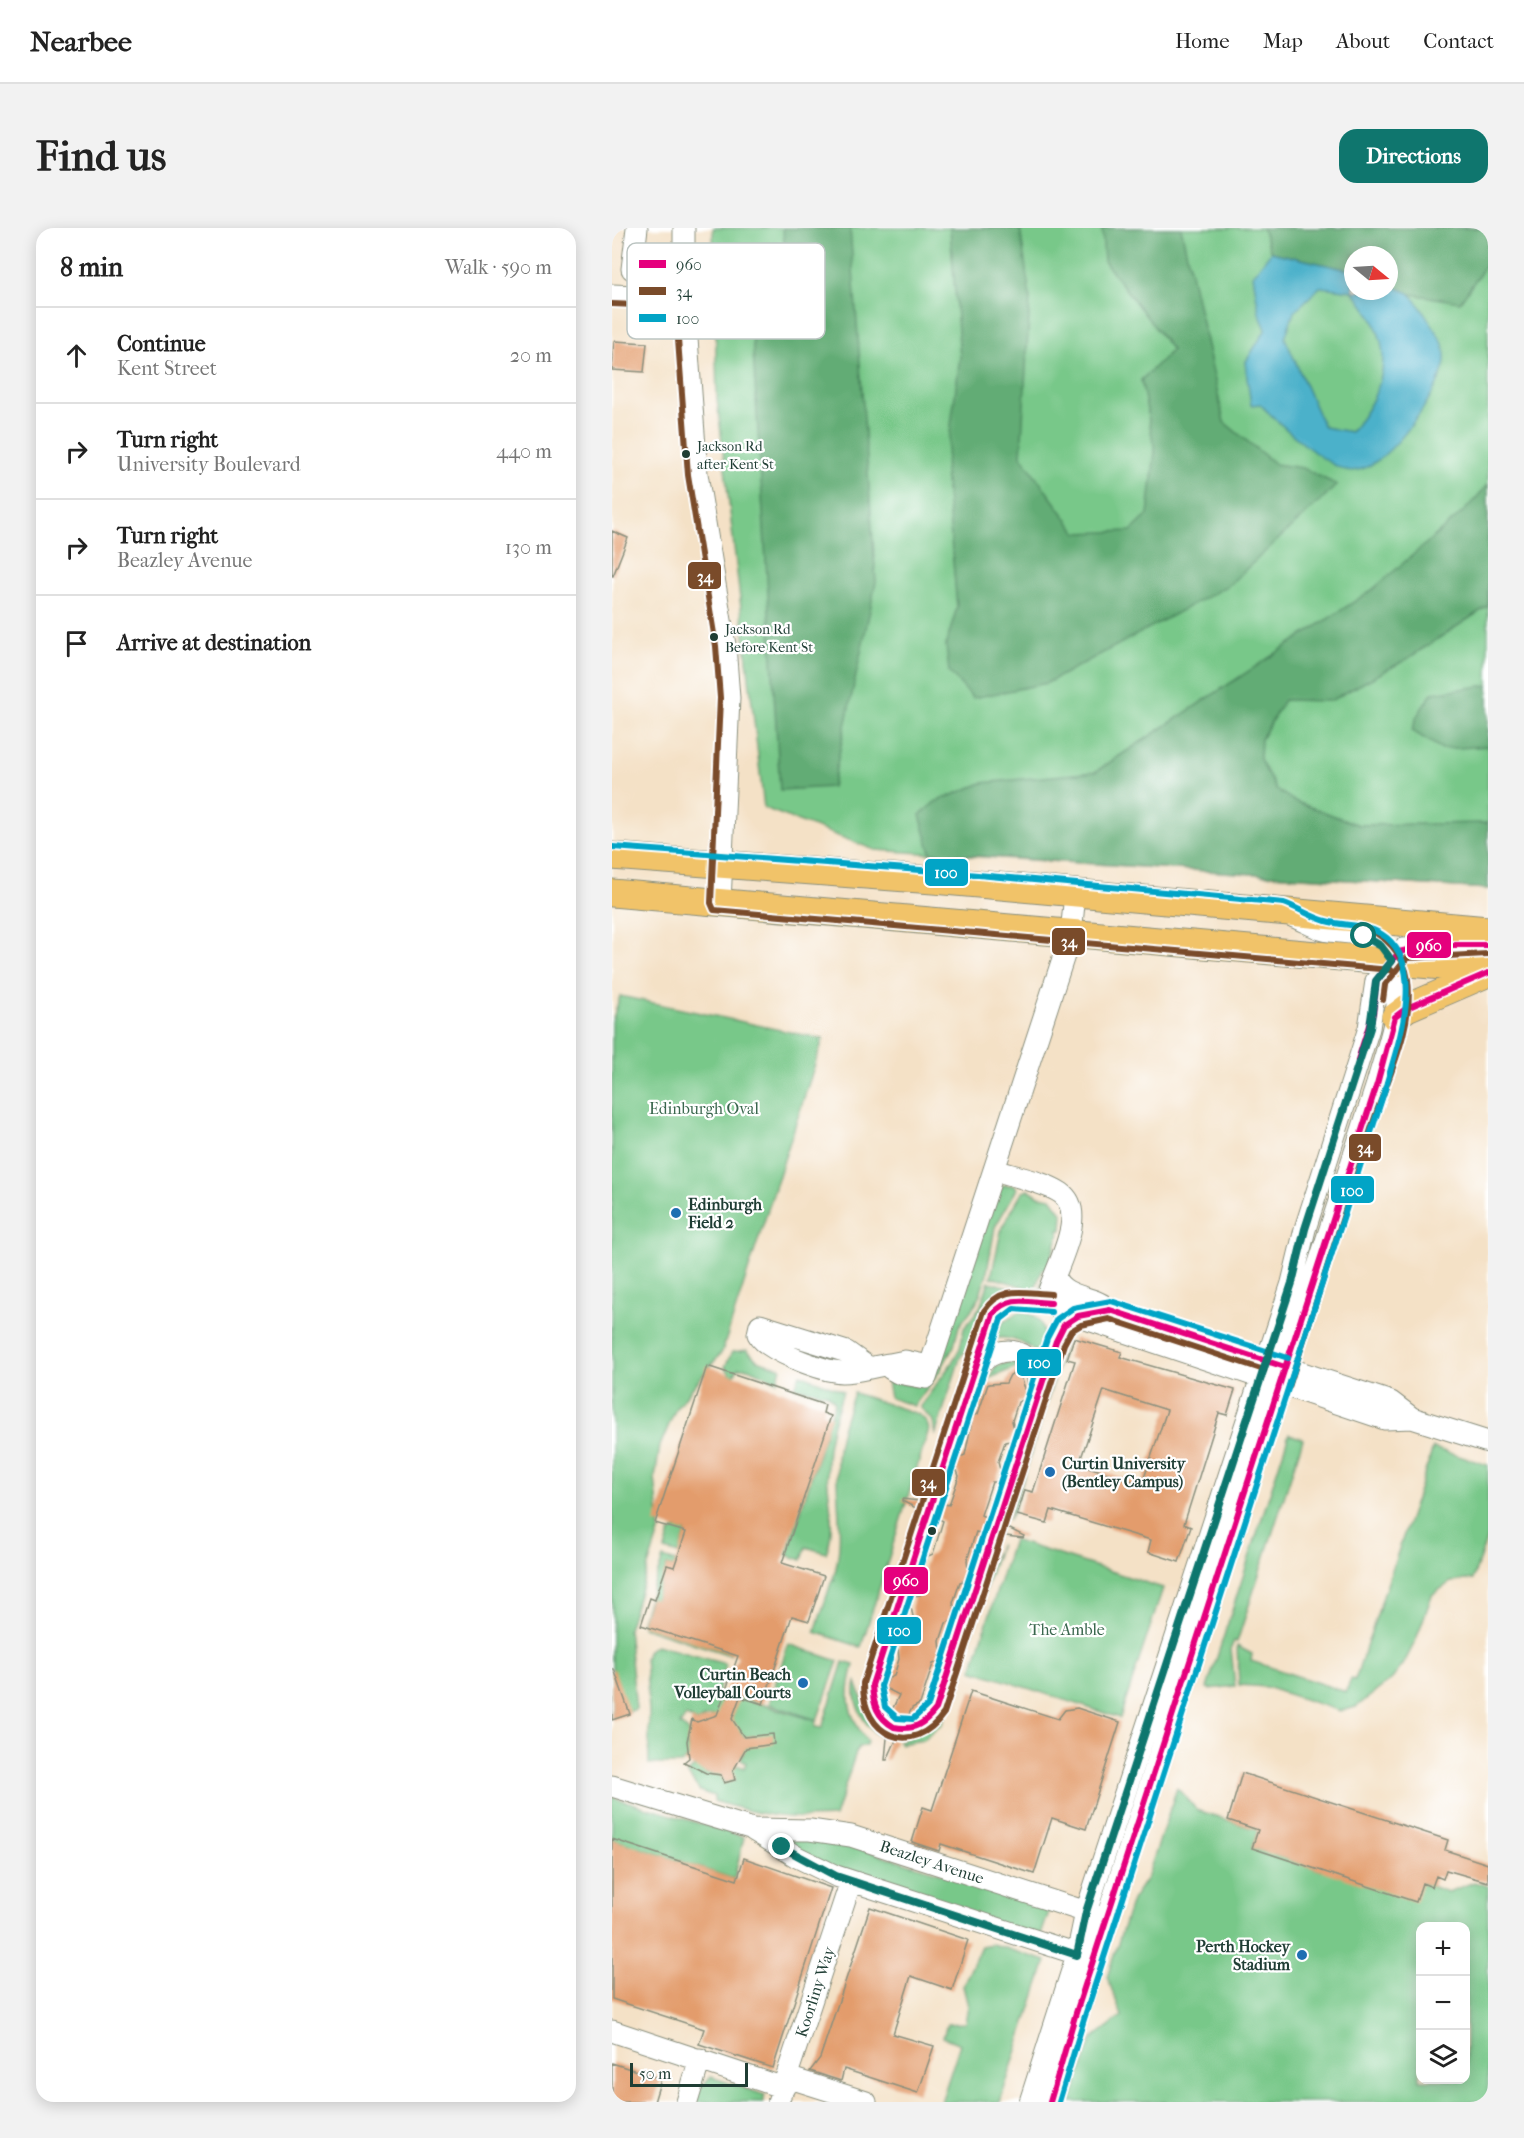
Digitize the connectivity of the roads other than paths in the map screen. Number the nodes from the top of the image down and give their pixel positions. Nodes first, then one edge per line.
1 (637, 228) edge
2 (635, 243) edge
3 (612, 295) edge
4 (627, 296) edge
5 (687, 339) edge
6 (612, 856) edge
7 (723, 865) junction
8 (612, 893) edge
9 (1075, 894) junction
10 (720, 903) junction
11 (1283, 912) junction
12 (1488, 930) edge
13 (1071, 934) junction
14 (1488, 945) edge
15 (1392, 961) junction
16 (1488, 972) edge
17 (1395, 1017) junction
18 (994, 1170) junction
19 (1055, 1278) junction
20 (1051, 1303) junction
21 (1110, 1310) junction
22 (1078, 1316) junction
23 (868, 1367) dead end
24 (974, 1369) junction
25 (1273, 1372) junction
26 (1039, 1392) junction
27 (1488, 1442) edge
28 (612, 1786) edge
29 (753, 1829) junction
30 (851, 1881) junction
31 (1096, 1915) junction
32 (1085, 1957) junction
33 (612, 2031) edge
34 (700, 2059) junction
35 (783, 2089) edge
36 (687, 2102) edge
37 (866, 2102) edge
38 (1030, 2102) edge
39 (1050, 2102) edge

1 - 2 street
3 - 4 street
5 - 7 street
6 - 7 main road
7 - 9 main road
7 - 10 street
8 - 10 main road
9 - 11 main road
9 - 13 street
10 - 13 main road
11 - 12 main road
11 - 15 street
13 - 15 main road
13 - 18 street
14 - 15 street
15 - 16 main road
15 - 17 street
15 - 25 street
16 - 17 main road
17 - 25 street
18 - 19 street
18 - 23 street
19 - 20 street
19 - 21 street
20 - 22 street
20 - 24 street
21 - 22 street
21 - 25 street
22 - 25 street
22 - 26 street
24 - 26 street
24 - 26 street
25 - 27 street
25 - 31 street
28 - 29 street, Beazley Avenue
29 - 30 street, Beazley Avenue
29 - 31 street, Beazley Avenue
30 - 32 street, Beazley Avenue
30 - 35 street, Koorliny Way
31 - 32 street
32 - 38 street
32 - 39 street
33 - 34 street
34 - 35 street
34 - 36 street
35 - 37 street

